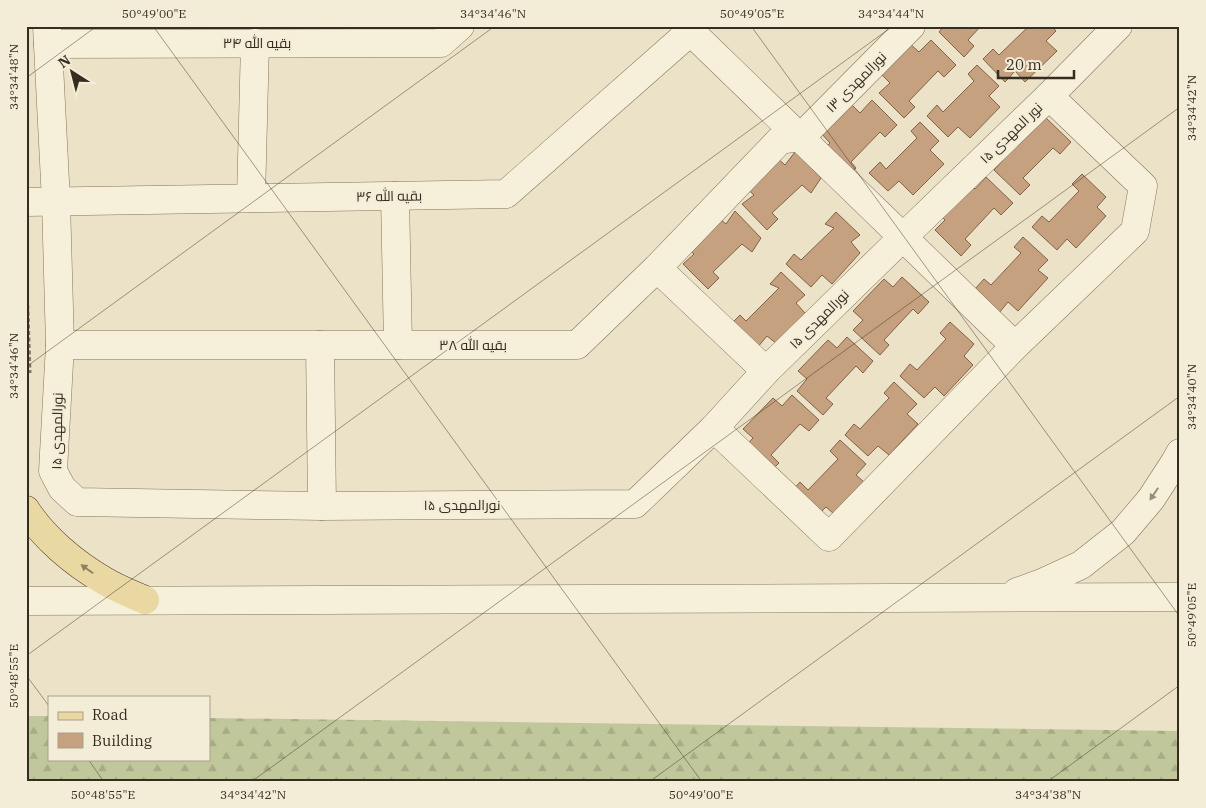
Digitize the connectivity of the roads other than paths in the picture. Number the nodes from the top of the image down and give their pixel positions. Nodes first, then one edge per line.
1 (460, 26) edge
2 (911, 26) edge
3 (1118, 26) edge
4 (688, 29) edge
5 (48, 35) edge
6 (255, 43) junction
7 (1049, 96) junction
8 (801, 137) junction
9 (394, 196) junction
10 (251, 198) junction
11 (56, 201) junction
12 (26, 202) edge
13 (902, 238) junction
14 (657, 268) junction
15 (60, 345) junction
16 (320, 345) junction
17 (398, 345) junction
18 (1014, 346) junction
19 (766, 371) junction
20 (714, 428) junction
21 (1180, 452) edge
22 (322, 506) junction
23 (26, 510) edge
24 (1180, 597) edge
25 (1002, 598) junction
26 (145, 600) junction
27 (26, 601) edge

1 - 6 street, بقیه الله ۳۴
2 - 8 street, نورالمهدی ۱۳
3 - 7 street, نور المهدی ۱۵
4 - 8 street
4 - 9 street, بقیه الله ۳۶
5 - 6 street, بقیه الله ۳۴
5 - 11 street
6 - 10 street
7 - 13 street, نور المهدی ۱۵
7 - 18 street
8 - 13 street
8 - 14 street, بقیه الله ۳۸
9 - 10 street, بقیه الله ۳۶
9 - 17 street
10 - 11 street, بقیه الله ۳۶
11 - 12 street, بقیه الله ۳۶
11 - 15 street
13 - 18 street
13 - 19 street, نورالمهدی ۱۵
14 - 17 street, بقیه الله ۳۸
14 - 19 street
15 - 16 street, بقیه الله ۳۸
15 - 22 street, نورالمهدی ۱۵
16 - 17 street, بقیه الله ۳۸
16 - 22 street
18 - 20 street
19 - 20 street, نورالمهدی ۱۵
20 - 22 street, نورالمهدی ۱۵
21 -> 25 street
26 -> 23 main road
24 - 25 street
25 - 26 street
26 - 27 street

